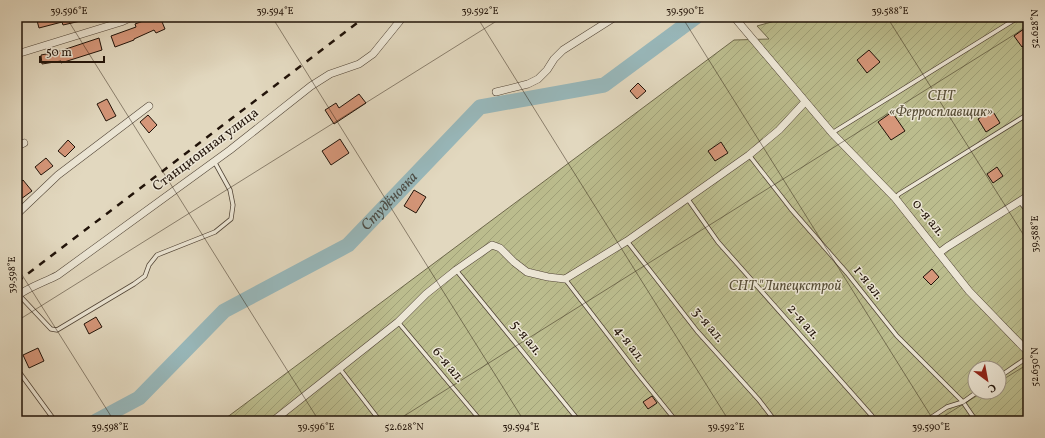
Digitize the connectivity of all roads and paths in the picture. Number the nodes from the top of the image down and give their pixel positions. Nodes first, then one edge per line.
1 (132, 17) edge
2 (403, 17) edge
3 (615, 17) edge
4 (734, 17) edge
5 (1019, 17) edge
6 (17, 54) edge
7 (496, 92) dead end
8 (805, 102) junction
9 (149, 106) dead end
10 (1028, 114) edge
11 (832, 133) junction
12 (24, 143) dead end
13 (17, 146) edge
14 (748, 155) junction
15 (214, 161) junction
16 (1028, 196) edge
17 (688, 198) junction
18 (895, 198) junction
19 (1019, 201) junction
20 (1028, 211) edge
21 (17, 214) edge
22 (627, 241) junction
23 (939, 253) junction
24 (456, 270) junction
25 (565, 279) junction
26 (18, 296) edge
27 (398, 322) junction
28 (1028, 352) edge
29 (1028, 357) edge
30 (17, 369) edge
31 (340, 369) junction
32 (1007, 371) edge
33 (967, 399) edge
34 (962, 402) junction
35 (276, 420) edge
36 (55, 421) edge
37 (380, 421) edge
38 (481, 421) edge
39 (579, 421) edge
40 (676, 421) edge
41 (775, 421) edge
42 (875, 421) edge
43 (926, 421) edge
44 (976, 421) edge

1 - 6 street
2 - 15 street, Станционная улица
3 - 7 street
4 - 8 street, 0-я ал.
5 - 11 lane
8 - 11 street, 0-я ал.
8 - 14 street
9 - 21 street
10 - 18 lane
11 - 18 street, 0-я ал.
12 - 13 street
14 - 17 street
14 - 34 lane, 1-я ал.
15 - 26 street, Станционная улица
15 - 26 lane
16 - 19 street
17 - 22 street
17 - 42 lane, 2-я ал.
18 - 23 street, 0-я ал.
19 - 20 lane
19 - 23 street
22 - 25 street
22 - 41 lane, 3-я ал.
23 - 28 street, 0-я ал.
24 - 25 street
24 - 27 street
24 - 39 lane, 5-я ал.
25 - 40 lane, 4-я ал.
27 - 31 street
27 - 38 lane, 6-я ал.
29 - 32 lane
30 - 36 lane
31 - 35 street
31 - 37 lane
33 - 34 lane
34 - 43 lane
34 - 44 lane, 1-я ал.

